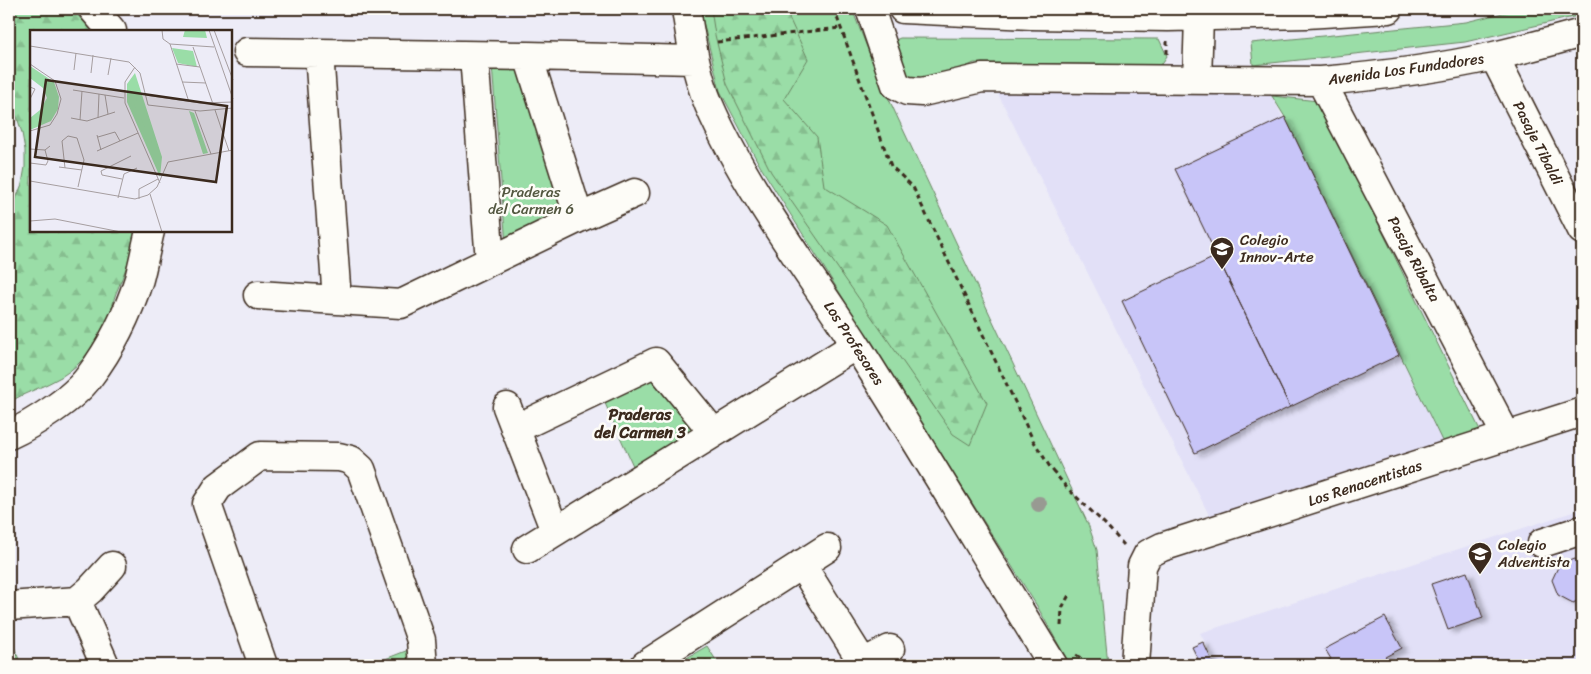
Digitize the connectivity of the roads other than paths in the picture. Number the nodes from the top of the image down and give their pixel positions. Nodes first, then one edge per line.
1 (92, 9) edge
2 (686, 9) edge
3 (870, 9) edge
4 (902, 9) edge
5 (1389, 9) edge
6 (1255, 12) edge
7 (1199, 17) junction
8 (111, 30) edge
9 (1582, 33) edge
10 (247, 52) dead end
11 (319, 53) junction
12 (693, 53) junction
13 (474, 56) junction
14 (528, 56) junction
15 (1494, 56) junction
16 (1197, 80) junction
17 (1321, 81) junction
18 (634, 193) dead end
19 (579, 218) junction
20 (1582, 230) edge
21 (150, 232) edge
22 (490, 261) junction
23 (258, 295) dead end
24 (337, 300) junction
25 (856, 345) junction
26 (1582, 412) edge
27 (714, 433) junction
28 (9, 435) edge
29 (1507, 437) junction
30 (1582, 530) edge
31 (555, 531) junction
32 (1542, 543) dead end
33 (827, 548) dead end
34 (527, 549) dead end
35 (801, 564) junction
36 (112, 566) dead end
37 (77, 601) junction
38 (9, 606) edge
39 (890, 649) dead end
40 (1063, 659) edge
41 (861, 664) edge
42 (105, 665) edge
43 (263, 665) edge
44 (423, 665) edge
45 (645, 665) edge
46 (1135, 665) edge

1 - 8 street
2 - 12 street, Los Profesores
3 - 16 street, Avenida Los Fundadores
4 - 7 street
5 - 6 street
6 - 7 street
7 - 16 street
9 - 15 street, Avenida Los Fundadores
10 - 11 street
11 - 13 street
11 - 24 street
12 - 14 street
12 - 25 street, Los Profesores
13 - 14 street
13 - 22 street
14 - 19 street
15 - 17 street, Avenida Los Fundadores
15 - 20 street, Pasaje Tibaldi
16 - 17 street, Avenida Los Fundadores
17 - 29 street, Pasaje Ribalta
18 - 19 street
19 - 22 street
21 - 28 street
22 - 24 street
23 - 24 street
25 - 27 street
25 - 40 street, Los Profesores
26 - 29 street, Los Renacentistas
27 - 31 street
27 - 31 street
29 - 46 street, Los Renacentistas
30 - 32 street
31 - 34 street
33 - 35 street
35 - 41 street
35 - 45 street
36 - 37 street
37 - 38 street
37 - 42 street
39 - 41 street
43 - 44 street

